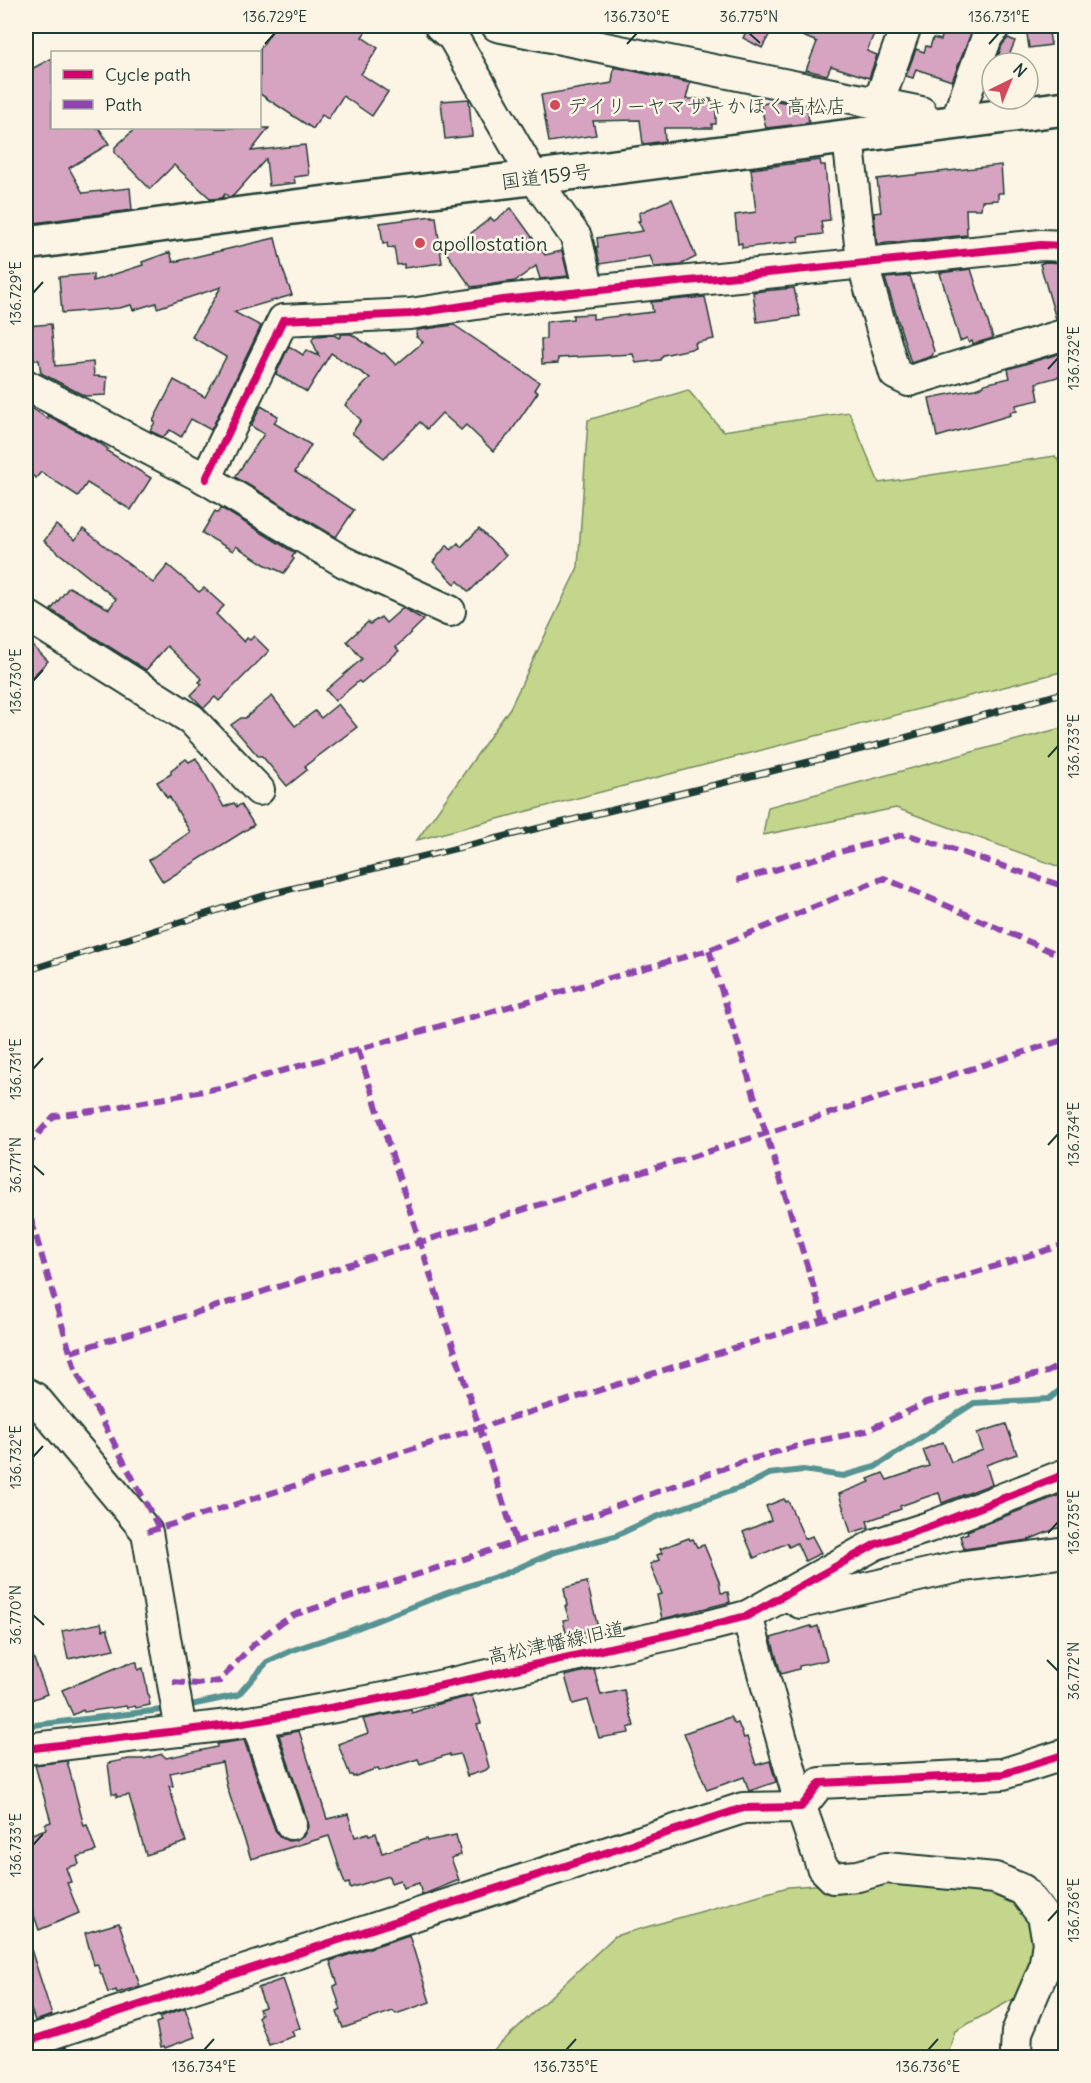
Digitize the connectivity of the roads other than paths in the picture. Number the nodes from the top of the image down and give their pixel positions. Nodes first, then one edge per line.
1 (440, 26) edge
2 (497, 26) edge
3 (906, 26) edge
4 (995, 26) edge
5 (878, 104) junction
6 (1065, 108) edge
7 (941, 123) junction
8 (848, 137) junction
9 (534, 178) junction
10 (26, 243) edge
11 (1065, 246) edge
12 (862, 262) junction
13 (589, 291) junction
14 (1065, 334) edge
15 (26, 386) edge
16 (206, 479) junction
17 (450, 611) dead end
18 (26, 615) edge
19 (259, 790) dead end
20 (26, 1393) edge
21 (1065, 1474) edge
22 (1065, 1552) edge
23 (786, 1594) junction
24 (747, 1616) junction
25 (178, 1715) junction
26 (256, 1721) junction
27 (26, 1749) edge
28 (1065, 1754) edge
29 (801, 1807) junction
30 (291, 1824) dead end
31 (26, 2042) edge
32 (1019, 2058) edge

1 - 9 street
2 - 5 street
3 - 5 street
4 - 7 street
5 - 7 street
6 - 7 highway, 国道159号
7 - 8 highway, 国道159号
8 - 9 highway, 国道159号
8 - 12 street
9 - 10 highway, 国道159号
9 - 13 street
11 - 12 street
12 - 13 street
12 - 14 street
13 - 16 street
15 - 16 street
16 - 17 street
18 - 19 street
20 - 25 street
21 - 23 street, 高松津幡線旧道
22 - 23 street
23 - 24 street, 高松津幡線旧道
24 - 26 street, 高松津幡線旧道
24 - 29 street
25 - 26 street, 高松津幡線旧道
25 - 27 street, 高松津幡線旧道
26 - 30 street
28 - 29 street
29 - 31 street
29 - 32 street

